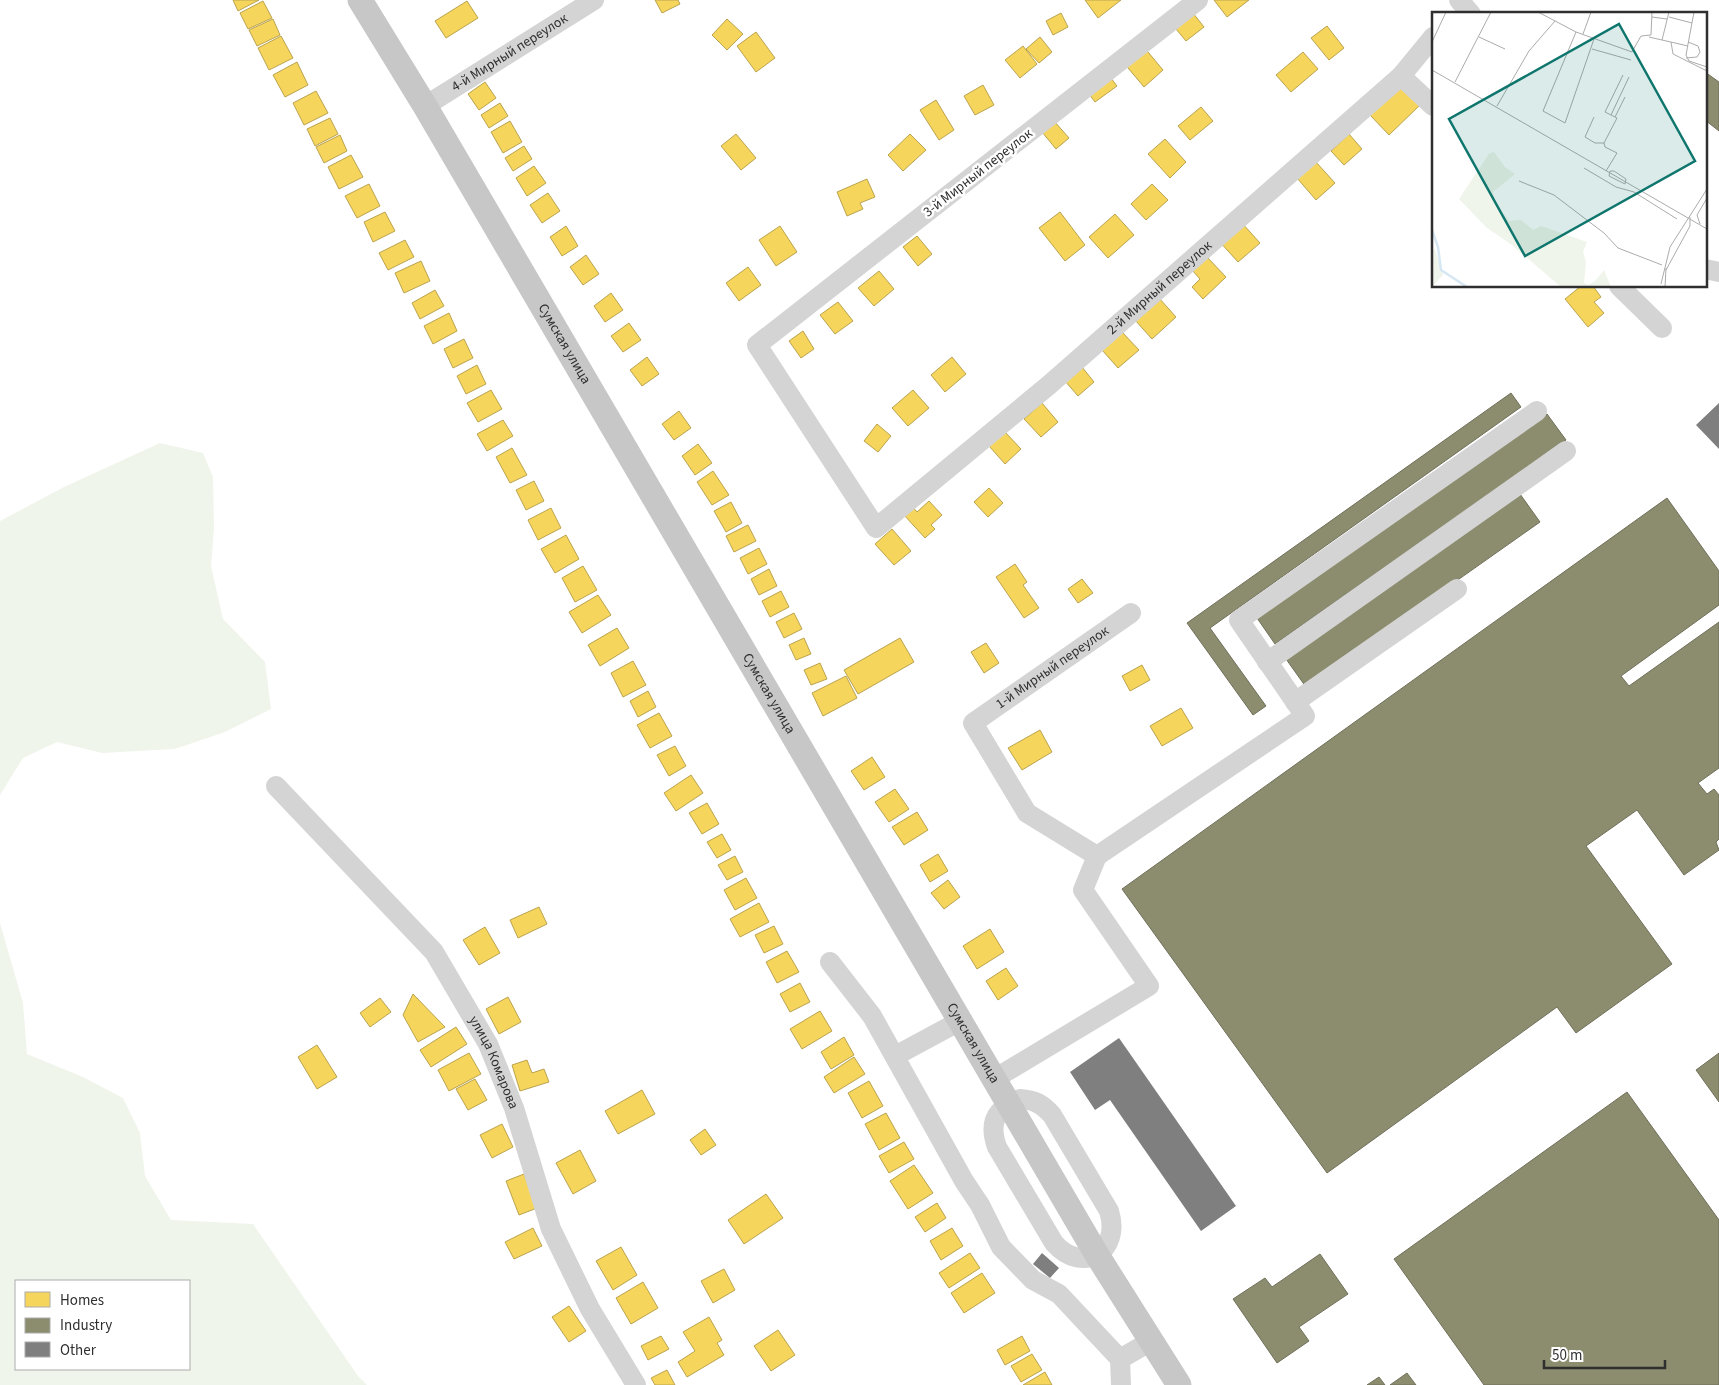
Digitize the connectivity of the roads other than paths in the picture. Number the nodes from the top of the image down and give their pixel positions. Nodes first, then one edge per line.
1 (360, 0) edge
2 (594, 0) edge
3 (1198, 0) edge
4 (1432, 38) edge
5 (1402, 76) junction
6 (1432, 105) edge
7 (425, 106) junction
8 (1706, 268) edge
9 (1719, 272) edge
10 (1621, 288) edge
11 (1662, 328) dead end
12 (1537, 411) dead end
13 (1566, 451) dead end
14 (876, 528) joint
15 (1457, 590) dead end
16 (1131, 613) dead end
17 (1267, 662) junction
18 (1300, 709) junction
19 (276, 786) dead end
20 (1098, 856) junction
21 (830, 962) dead end
22 (960, 1021) junction
23 (895, 1056) junction
24 (994, 1079) junction
25 (1151, 1341) junction
26 (1120, 1360) junction
27 (636, 1385) edge
28 (1121, 1385) edge
29 (1179, 1385) edge

1 - 7 main road, Сумская улица
2 - 7 street, 4-й Мирный переулок
3 - 14 street, 3-й Мирный переулок
4 - 5 street, 2-й Мирный переулок
5 - 6 street
5 - 14 street, 2-й Мирный переулок
7 - 22 main road, Сумская улица
8 - 9 street
10 - 11 street
12 - 17 street
13 - 17 street
15 - 18 street
16 - 20 street, 1-й Мирный переулок
17 - 18 street
18 - 20 street
19 - 27 street, улица Комарова
20 - 24 street
21 - 23 street
22 - 23 street
22 - 24 main road, Сумская улица
23 - 26 street
24 - 25 main road, Сумская улица
25 - 26 street
25 - 29 main road, Сумская улица
26 - 28 street

